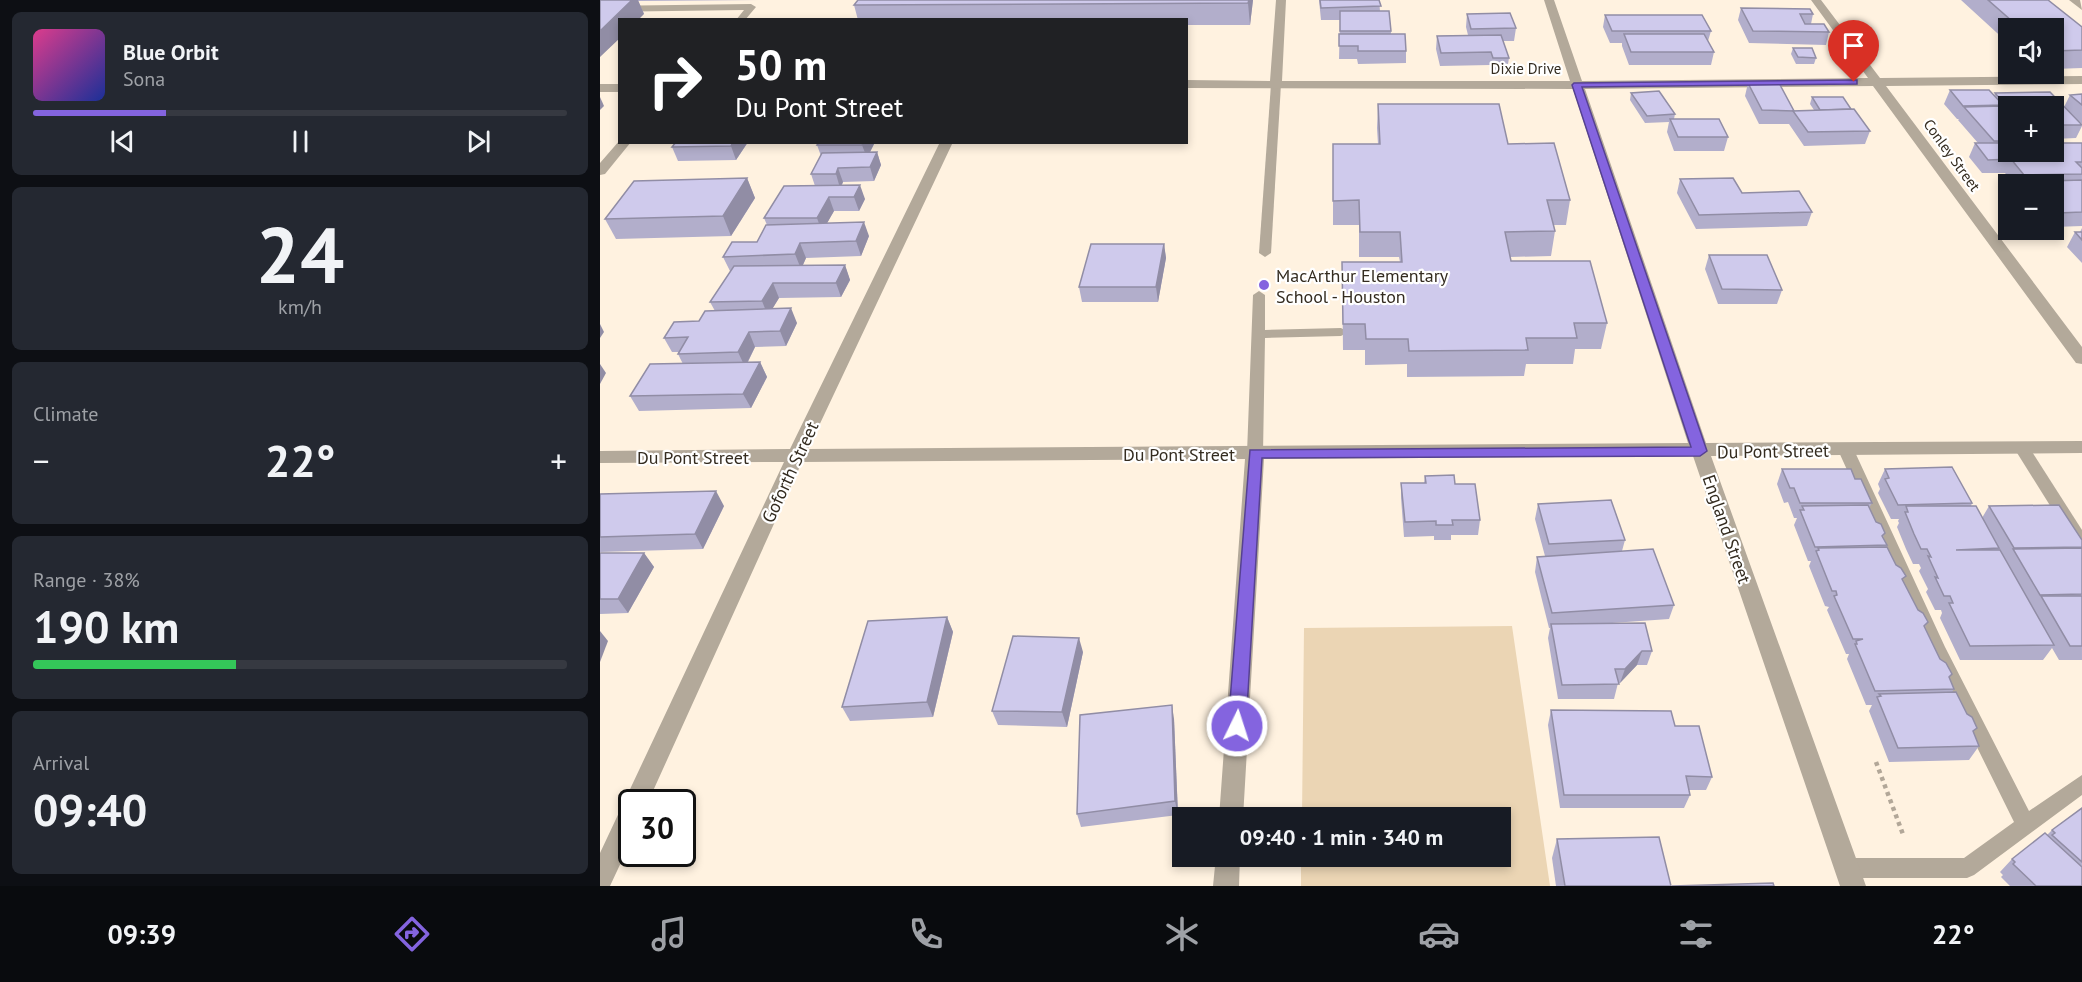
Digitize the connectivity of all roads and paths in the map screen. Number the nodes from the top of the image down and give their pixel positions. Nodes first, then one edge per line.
1 (1281, 0) edge
2 (1549, 0) edge
3 (1816, 0) edge
4 (2074, 0) edge
5 (2082, 7) edge
6 (678, 8) junction
7 (600, 9) edge
8 (669, 18) edge
9 (742, 18) edge
10 (2082, 80) edge
11 (1877, 82) junction
12 (1188, 84) edge
13 (1276, 84) junction
14 (1577, 85) junction
15 (600, 88) edge
16 (618, 88) edge
17 (624, 144) edge
18 (946, 144) edge
19 (600, 171) edge
20 (1265, 253) dead end
21 (1259, 295) dead end
22 (1341, 332) edge
23 (1257, 334) junction
24 (2082, 359) edge
25 (2082, 447) edge
26 (2022, 448) junction
27 (1846, 450) junction
28 (1700, 451) junction
29 (1255, 453) junction
30 (796, 456) junction
31 (600, 457) edge
32 (2082, 543) edge
33 (1876, 762) dead end
34 (2082, 784) edge
35 (642, 789) edge
36 (1232, 807) edge
37 (2026, 825) junction
38 (618, 842) edge
39 (1908, 846) dead end
40 (1227, 867) edge
41 (1850, 877) edge
42 (600, 880) edge
43 (1226, 886) edge

1 - 13 street
2 - 14 street, England Street
3 - 11 street, Conley Street
4 - 5 street
6 - 7 lane
6 - 8 lane
6 - 9 lane
10 - 11 street, Dixie Drive
11 - 14 street, Dixie Drive
11 - 24 street, Conley Street
12 - 13 street, Dixie Drive
13 - 14 street, Dixie Drive
13 - 20 lane
14 - 28 street, England Street
15 - 16 street
17 - 19 street
18 - 30 street, Goforth Street
21 - 23 lane
22 - 23 lane
23 - 29 lane
25 - 26 street, Du Pont Street
26 - 27 street, Du Pont Street
26 - 32 lane
27 - 28 street, Du Pont Street
27 - 37 lane
28 - 29 street, Du Pont Street
28 - 41 street, England Street
29 - 30 street, Du Pont Street
29 - 36 street
30 - 31 street, Du Pont Street
30 - 35 street, Goforth Street
33 - 39 path
34 - 37 lane
37 - 41 lane
38 - 42 street
40 - 43 street

